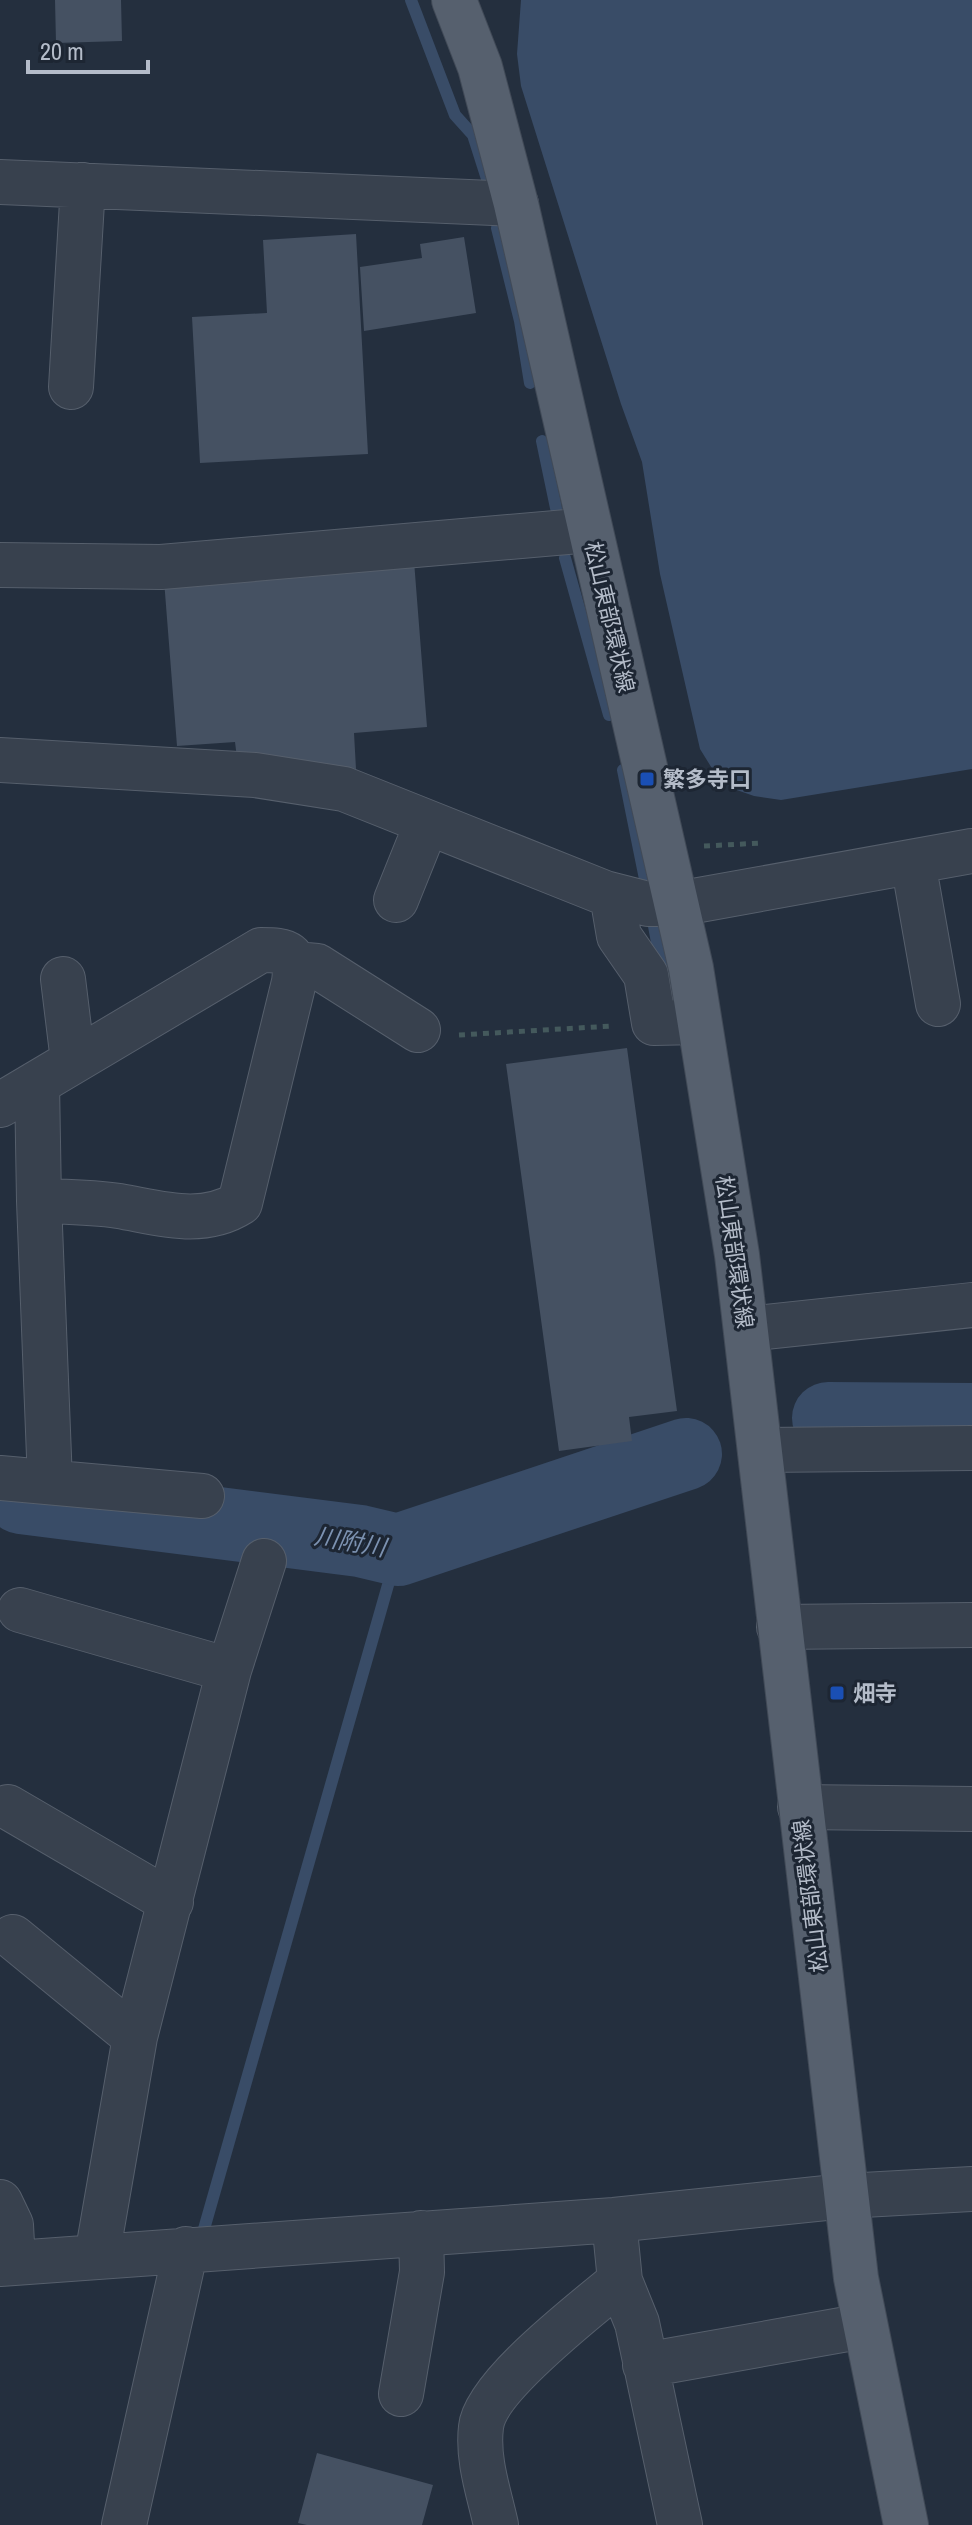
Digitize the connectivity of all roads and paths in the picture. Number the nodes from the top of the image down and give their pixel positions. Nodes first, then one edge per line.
1 (454, 0) edge
2 (0, 182) edge
3 (83, 185) junction
4 (516, 204) junction
5 (71, 387) dead end
6 (590, 530) junction
7 (0, 565) edge
8 (0, 760) edge
9 (427, 823) junction
10 (972, 851) edge
11 (913, 862) junction
12 (612, 895) junction
13 (396, 900) dead end
14 (677, 904) junction
15 (295, 964) junction
16 (63, 979) dead end
17 (938, 1004) dead end
18 (699, 1022) junction
19 (654, 1023) junction
20 (418, 1030) joint
21 (55, 1072) junction
22 (0, 1105) edge
23 (39, 1201) junction
24 (972, 1305) edge
25 (746, 1329) junction
26 (972, 1448) edge
27 (760, 1450) junction
28 (0, 1478) edge
29 (50, 1482) junction
30 (202, 1496) dead end
31 (264, 1561) dead end
32 (20, 1610) dead end
33 (972, 1625) edge
34 (779, 1627) junction
35 (229, 1670) junction
36 (8, 1807) dead end
37 (800, 1807) junction
38 (972, 1809) edge
39 (171, 1902) junction
40 (13, 1937) dead end
41 (135, 2037) junction
42 (972, 2189) edge
43 (845, 2196) junction
44 (0, 2202) edge
45 (614, 2220) junction
46 (421, 2233) junction
47 (186, 2249) junction
48 (97, 2256) junction
49 (7, 2263) edge
50 (620, 2281) junction
51 (864, 2326) junction
52 (645, 2365) junction
53 (401, 2394) dead end
54 (124, 2525) edge
55 (496, 2525) edge
56 (680, 2525) edge
57 (906, 2525) edge

1 - 4 main road, 松山東部環状線
2 - 3 street
3 - 4 street
3 - 5 street
4 - 6 main road, 松山東部環状線
6 - 7 street
6 - 14 main road, 松山東部環状線
8 - 9 street
9 - 12 street
9 - 13 street
10 - 11 street
11 - 14 street
11 - 17 street
12 - 14 street
12 - 19 street
14 - 18 main road, 松山東部環状線
15 - 20 street
15 - 21 street
15 - 23 street
16 - 21 street
18 - 19 street
18 - 25 main road, 松山東部環状線
19 - 20 path
21 - 22 street
21 - 23 street
23 - 29 street
24 - 25 street
25 - 27 main road, 松山東部環状線
26 - 27 street
27 - 34 main road, 松山東部環状線
28 - 29 street
29 - 30 street
31 - 35 street
32 - 35 street
33 - 34 street
34 - 37 main road, 松山東部環状線
35 - 39 street
36 - 39 street
37 - 38 street
37 - 43 main road, 松山東部環状線
39 - 41 street
40 - 41 street
41 - 48 street
42 - 43 street
43 - 45 street
43 - 51 main road, 松山東部環状線
44 - 49 street
45 - 46 street
45 - 50 street
46 - 47 street
46 - 53 street
47 - 48 street
47 - 54 street
48 - 49 street
50 - 52 street
50 - 55 street
51 - 52 street
51 - 57 main road, 松山東部環状線
52 - 56 street

